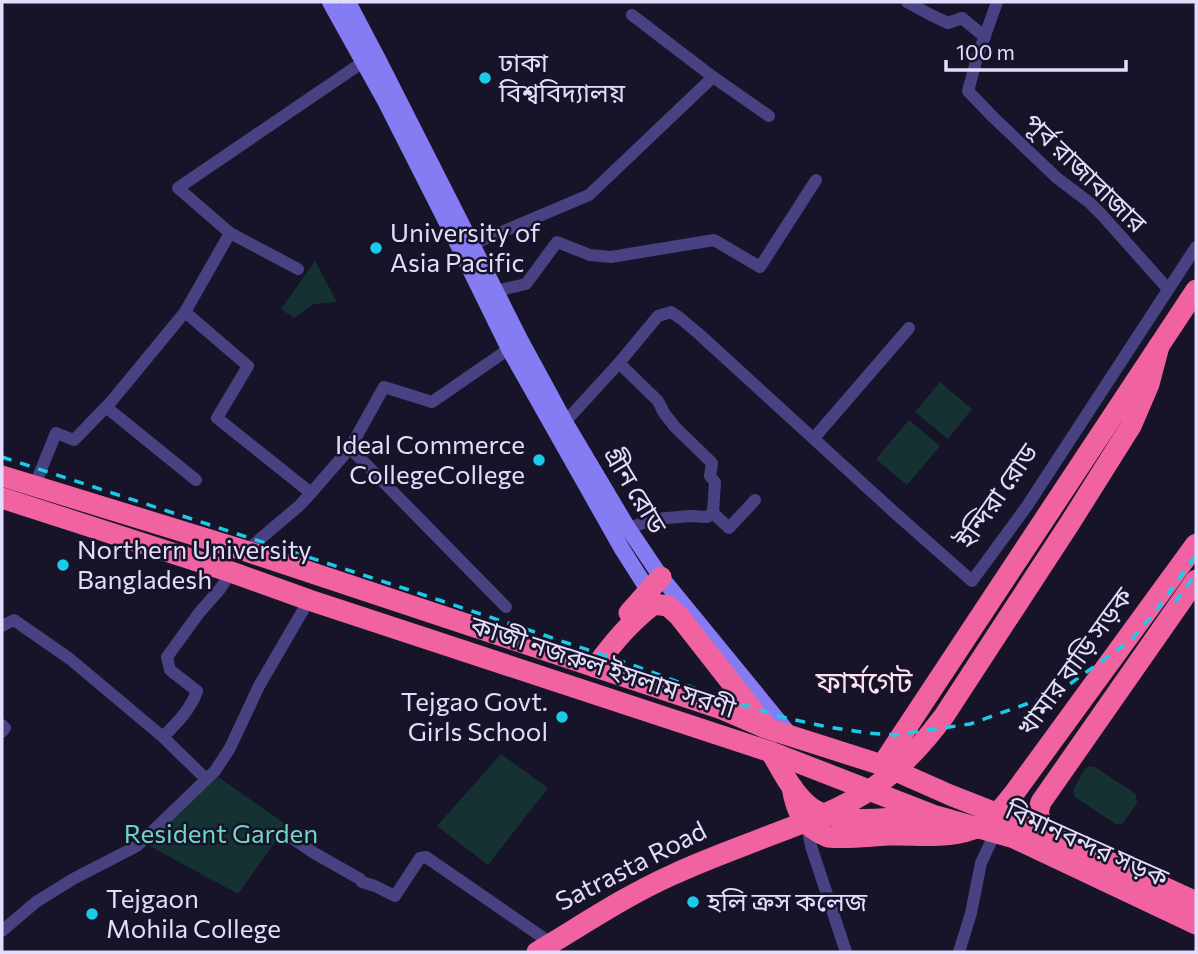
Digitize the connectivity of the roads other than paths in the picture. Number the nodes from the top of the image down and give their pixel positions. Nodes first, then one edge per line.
1 (330, 2) edge
2 (348, 2) edge
3 (907, 2) edge
4 (998, 2) edge
5 (632, 15) dead end
6 (985, 37) junction
7 (363, 62) junction
8 (713, 77) junction
9 (769, 116) dead end
10 (816, 180) dead end
11 (230, 233) junction
12 (467, 246) junction
13 (1196, 247) edge
14 (298, 269) dead end
15 (1168, 289) junction
16 (1196, 290) edge
17 (496, 291) junction
18 (186, 312) junction
19 (909, 328) dead end
20 (1159, 346) junction
21 (509, 349) junction
22 (619, 363) junction
23 (106, 407) junction
24 (565, 422) junction
25 (814, 438) junction
26 (350, 448) junction
27 (2, 476) edge
28 (196, 480) dead end
29 (34, 487) junction
30 (311, 493) junction
31 (2, 498) edge
32 (755, 500) dead end
33 (713, 513) junction
34 (628, 528) junction
35 (1196, 544) edge
36 (246, 551) junction
37 (231, 572) junction
38 (1196, 580) edge
39 (972, 581) junction
40 (654, 583) junction
41 (993, 598) junction
42 (309, 600) junction
43 (506, 607) dead end
44 (2, 626) edge
45 (589, 666) junction
46 (2, 725) edge
47 (766, 727) junction
48 (2, 732) edge
49 (791, 736) junction
50 (163, 737) junction
51 (771, 752) junction
52 (882, 765) junction
53 (206, 779) junction
54 (792, 787) junction
55 (933, 815) junction
56 (990, 824) junction
57 (807, 825) junction
58 (1044, 832) junction
59 (289, 836) dead end
60 (1124, 879) junction
61 (1196, 902) edge
62 (1196, 924) edge
63 (2, 931) edge
64 (541, 946) edge
65 (522, 952) edge
66 (846, 952) edge
67 (959, 952) edge

1 - 7 main road, গ্রীন রোড
2 - 12 main road, গ্রীন রোড
3 - 6 street
4 - 6 street
5 - 8 street
6 - 15 street, পূর্ব রাজাবাজার
7 - 11 street
7 - 12 main road, গ্রীন রোড
8 - 9 street
8 - 12 street
10 - 17 street
11 - 14 street
11 - 18 street
12 - 17 main road, গ্রীন রোড
12 - 21 main road, গ্রীন রোড
13 - 15 street, ইন্দিরা রোড
15 - 39 street, ইন্দিরা রোড
16 - 20 highway, ইন্দিরা রোড
17 - 24 main road, গ্রীন রোড
18 - 23 street
18 - 30 street
19 - 25 street
20 - 41 highway, ইন্দিরা রোড
20 - 64 highway
21 - 26 street
21 - 40 main road, গ্রীন রোড
22 - 24 street
22 - 25 street, ইন্দিরা রোড
22 - 33 street
23 - 28 street
23 - 29 street
24 - 34 main road, গ্রীন রোড
25 - 39 street, ইন্দিরা রোড
26 - 30 street
26 - 43 street
27 - 29 highway, কাজী নজরুল ইসলাম সরণী
29 - 36 highway, কাজী নজরুল ইসলাম সরণী
30 - 36 street
31 - 37 highway, কাজী নজরুল ইসলাম সরণী
32 - 33 street
33 - 34 street
34 - 40 main road, গ্রীন রোড
35 - 56 highway, খামার বাড়ি সড়ক
36 - 45 highway, কাজী নজরুল ইসলাম সরণী
37 - 42 highway, কাজী নজরুল ইসলাম সরণী
37 - 50 street
38 - 58 highway
39 - 41 street
40 - 45 highway
40 - 49 main road, গ্রীন রোড
41 - 52 highway, ইন্দিরা রোড
42 - 51 highway, কাজী নজরুল ইসলাম সরণী
42 - 53 street
44 - 50 street
45 - 47 highway, কাজী নজরুল ইসলাম সরণী
45 - 47 highway
46 - 48 street
47 - 49 highway, কাজী নজরুল ইসলাম সরণী
49 - 52 highway, কাজী নজরুল ইসলাম সরণী
50 - 53 street
51 - 54 highway
51 - 55 highway, কাজী নজরুল ইসলাম সরণী
52 - 56 highway, বিমানবন্দর সড়ক
53 - 63 street
54 - 55 highway
54 - 57 highway
55 - 56 highway, কাজী নজরুল ইসলাম সরণী
56 - 57 highway
56 - 58 highway, বিমানবন্দর সড়ক
56 - 60 highway, বিমানবন্দর সড়ক
56 - 67 street
57 - 64 main road, Satrasta Road
57 - 66 street
58 - 60 highway, বিমানবন্দর সড়ক
59 - 64 street
60 - 61 highway, বিমানবন্দর সড়ক
60 - 62 highway, বিমানবন্দর সড়ক
64 - 65 main road, Satrasta Road

